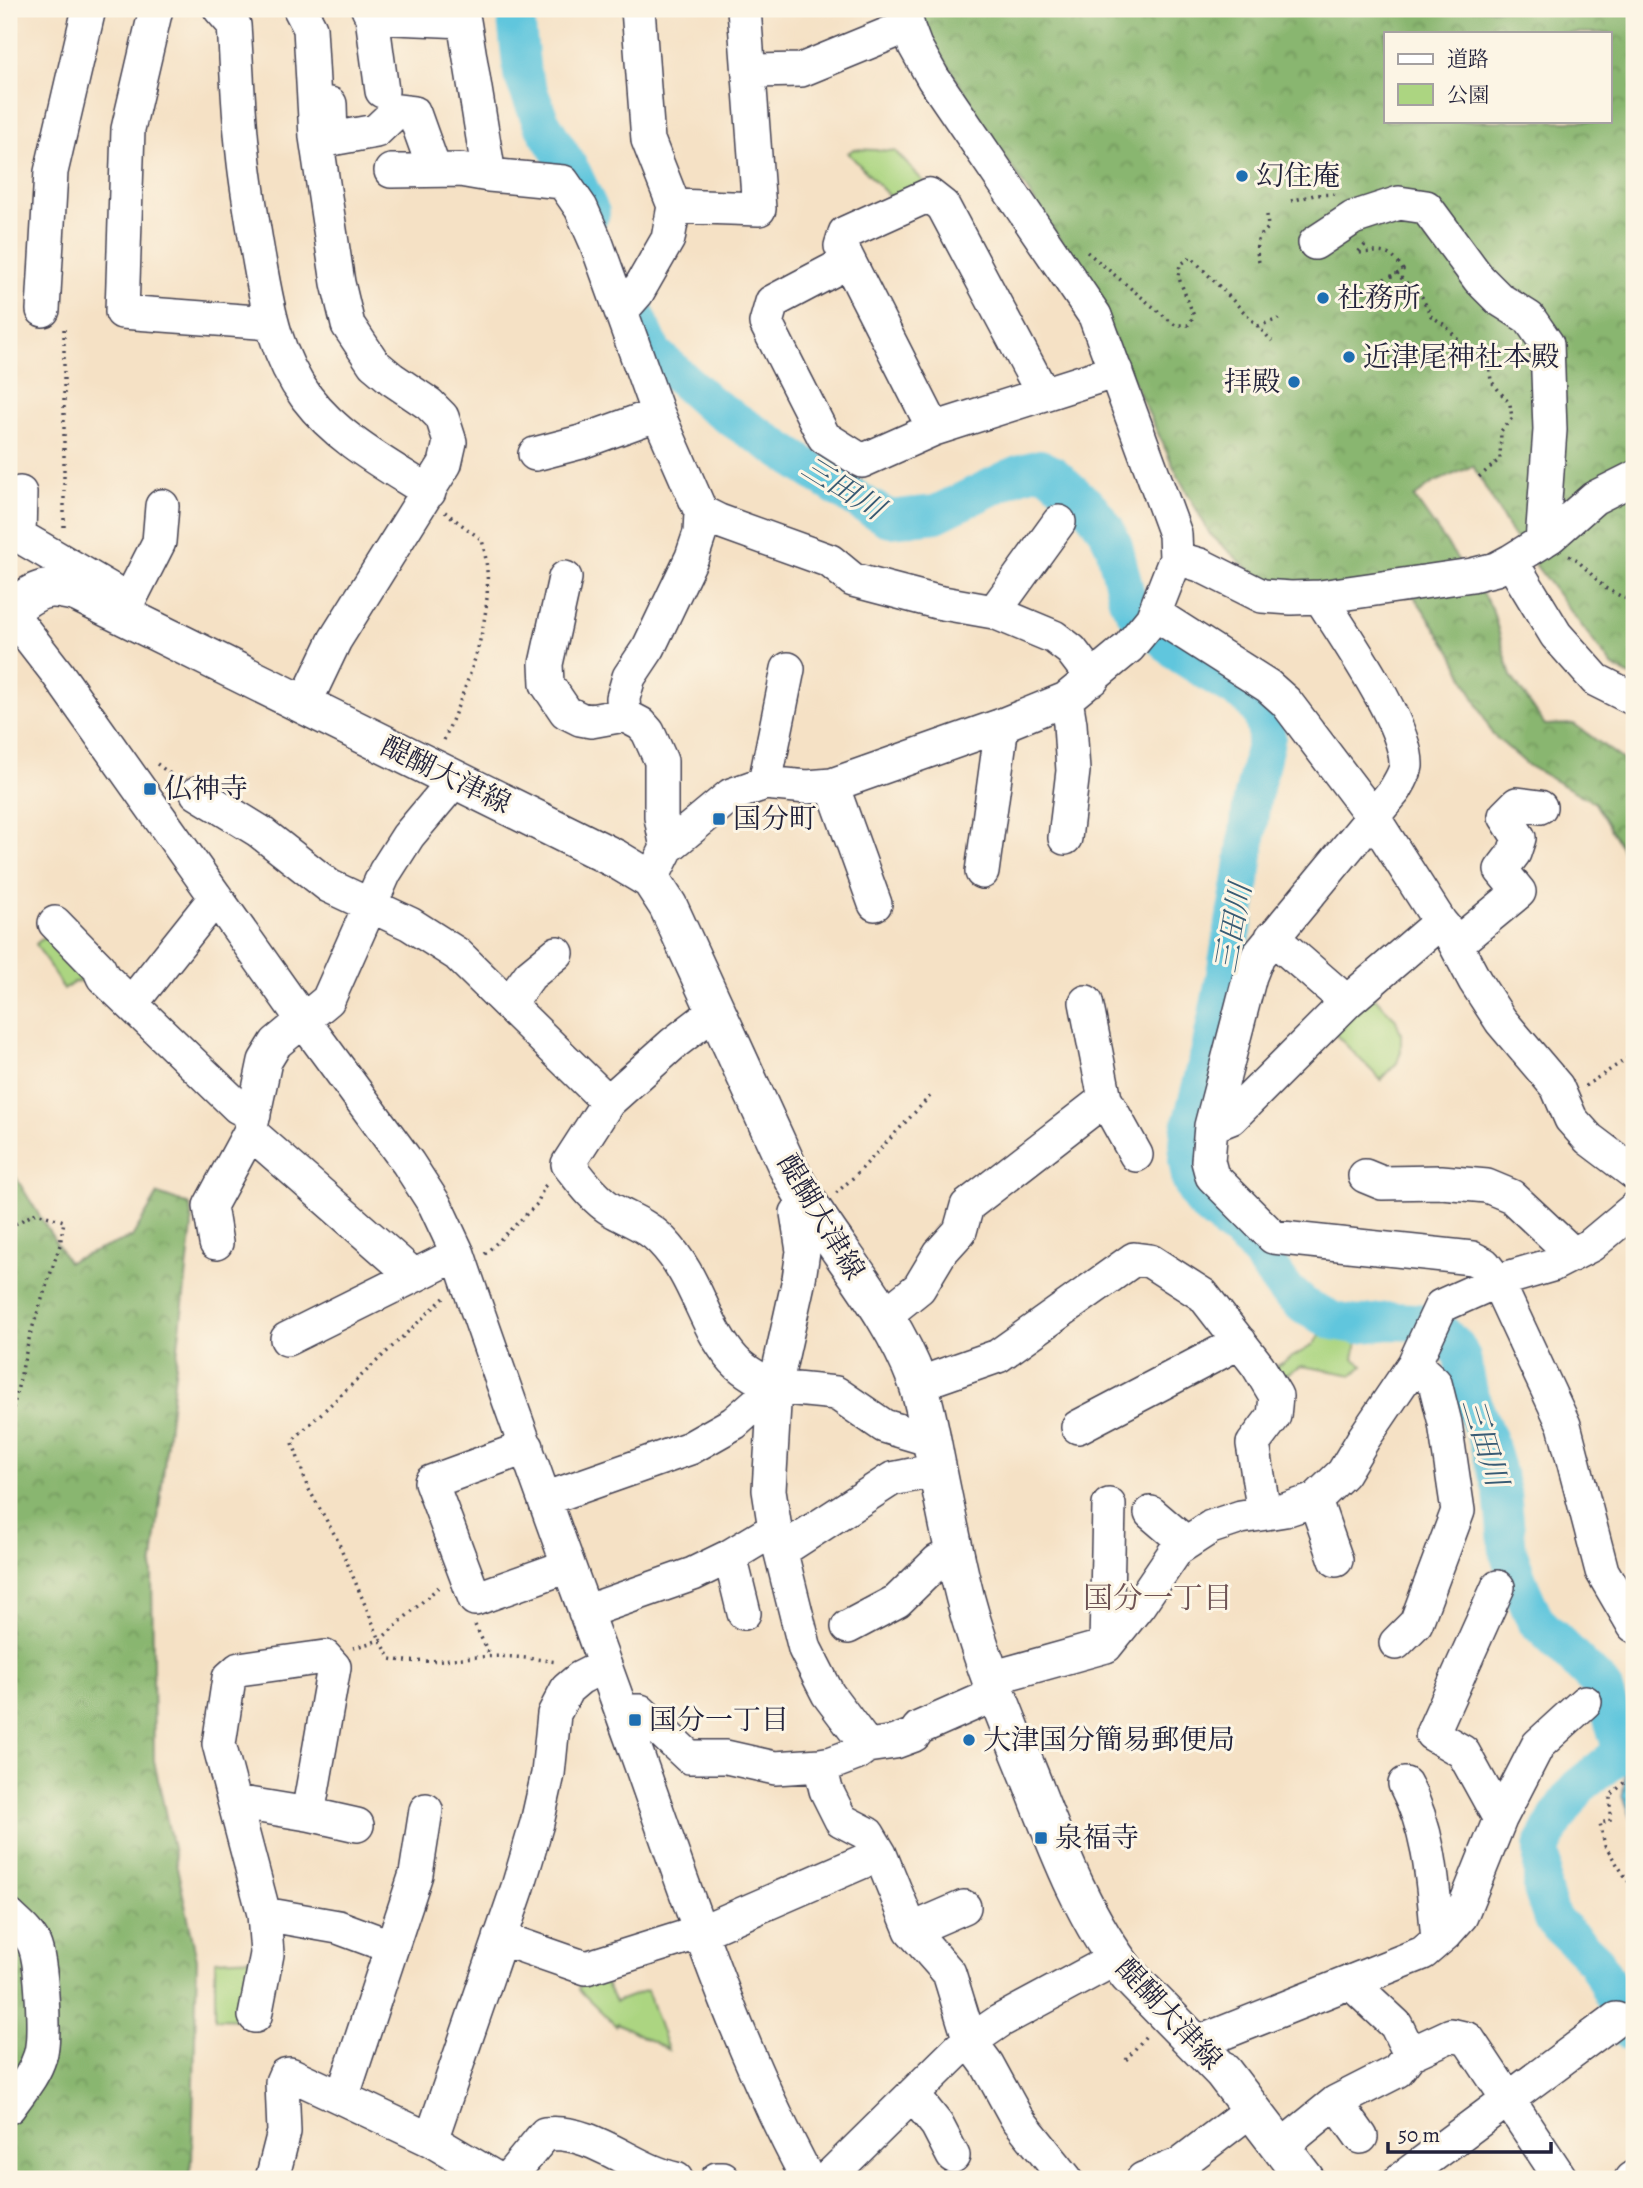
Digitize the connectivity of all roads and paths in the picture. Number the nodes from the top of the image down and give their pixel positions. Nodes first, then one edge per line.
1 (89, 9) edge
2 (156, 9) edge
3 (220, 9) edge
4 (300, 9) edge
5 (323, 9) edge
6 (638, 9) edge
7 (744, 9) edge
8 (370, 13) edge
9 (905, 18) edge
10 (749, 71) junction
11 (382, 91) dead end
12 (434, 169) junction
13 (391, 171) dead end
14 (489, 175) junction
15 (674, 206) junction
16 (1267, 215) dead end
17 (1374, 237) dead end
18 (1315, 243) dead end
19 (1080, 246) dead end
20 (848, 262) junction
21 (1259, 262) dead end
22 (1397, 274) junction
23 (1384, 279) dead end
24 (628, 304) junction
25 (43, 310) dead end
26 (1279, 319) dead end
27 (271, 323) junction
28 (1258, 326) junction
29 (1272, 341) dead end
30 (1116, 371) junction
31 (1043, 394) junction
32 (658, 414) junction
33 (933, 429) junction
34 (535, 454) dead end
35 (1479, 477) dead end
36 (1634, 478) edge
37 (20, 493) dead end
38 (427, 495) junction
39 (162, 506) dead end
40 (701, 512) junction
41 (1059, 522) dead end
42 (14, 533) edge
43 (1542, 542) junction
44 (1177, 558) junction
45 (1511, 561) junction
46 (565, 578) dead end
47 (1320, 597) junction
48 (1634, 603) edge
49 (126, 608) junction
50 (9, 610) edge
51 (994, 612) junction
52 (1149, 623) junction
53 (788, 669) dead end
54 (1093, 679) junction
55 (1066, 699) junction
56 (1634, 699) edge
57 (303, 705) junction
58 (624, 715) junction
59 (1002, 725) junction
60 (444, 774) junction
61 (765, 783) junction
62 (832, 785) junction
63 (197, 793) dead end
64 (1539, 807) dead end
65 (1373, 817) junction
66 (1065, 838) dead end
67 (659, 864) junction
68 (982, 872) dead end
69 (216, 897) junction
70 (875, 904) dead end
71 (372, 905) junction
72 (55, 923) dead end
73 (1448, 933) junction
74 (1272, 937) junction
75 (557, 953) dead end
76 (1086, 1002) dead end
77 (1348, 1002) junction
78 (131, 1004) junction
79 (509, 1004) junction
80 (717, 1010) junction
81 (303, 1020) junction
82 (1634, 1054) edge
83 (933, 1093) dead end
84 (1105, 1099) junction
85 (1563, 1101) junction
86 (608, 1102) junction
87 (252, 1124) junction
88 (1211, 1126) junction
89 (1136, 1155) dead end
90 (568, 1164) junction
91 (1634, 1173) edge
92 (1365, 1176) dead end
93 (809, 1207) junction
94 (1634, 1209) edge
95 (9, 1227) edge
96 (216, 1243) dead end
97 (1573, 1254) junction
98 (462, 1267) junction
99 (413, 1275) junction
100 (1497, 1281) junction
101 (884, 1316) junction
102 (287, 1339) dead end
103 (1240, 1342) junction
104 (1414, 1364) junction
105 (918, 1384) junction
106 (775, 1387) junction
107 (9, 1414) edge
108 (1078, 1427) dead end
109 (527, 1447) junction
110 (934, 1455) junction
111 (545, 1499) junction
112 (1109, 1505) dead end
113 (1288, 1508) junction
114 (1151, 1513) dead end
115 (778, 1540) junction
116 (1186, 1543) junction
117 (954, 1554) junction
118 (730, 1556) junction
119 (1336, 1560) dead end
120 (568, 1566) junction
121 (464, 1570) junction
122 (1498, 1587) dead end
123 (585, 1612) junction
124 (744, 1613) dead end
125 (1634, 1626) edge
126 (848, 1627) dead end
127 (380, 1640) junction
128 (1396, 1643) dead end
129 (1106, 1646) junction
130 (330, 1662) junction
131 (592, 1672) junction
132 (993, 1686) junction
133 (1585, 1702) dead end
134 (621, 1710) junction
135 (867, 1746) junction
136 (820, 1765) junction
137 (1634, 1773) edge
138 (1405, 1784) dead end
139 (236, 1802) junction
140 (426, 1810) dead end
141 (308, 1814) junction
142 (1500, 1819) junction
143 (357, 1825) dead end
144 (880, 1854) junction
145 (1634, 1889) edge
146 (964, 1908) dead end
147 (264, 1914) junction
148 (9, 1916) edge
149 (911, 1930) junction
150 (701, 1932) junction
151 (500, 1938) junction
152 (1438, 1940) junction
153 (392, 1947) junction
154 (1115, 1959) junction
155 (1350, 1982) junction
156 (1627, 2014) edge
157 (255, 2017) dead end
158 (970, 2041) junction
159 (1200, 2049) junction
160 (1410, 2054) junction
161 (913, 2095) junction
162 (342, 2098) junction
163 (1508, 2098) junction
164 (1336, 2102) junction
165 (9, 2107) edge
166 (1252, 2109) junction
167 (1361, 2137) dead end
168 (431, 2140) junction
169 (1281, 2147) junction
170 (953, 2157) dead end
171 (272, 2179) edge
172 (497, 2179) edge
173 (508, 2179) edge
174 (676, 2179) edge
175 (716, 2179) edge
176 (723, 2179) edge
177 (808, 2179) edge
178 (827, 2179) edge
179 (1066, 2179) edge
180 (1143, 2179) edge
181 (1305, 2179) edge
182 (1401, 2179) edge
183 (1561, 2179) edge

1 - 25 street
2 - 27 street
3 - 27 street
4 - 38 street
5 - 12 street
6 - 15 street
7 - 10 street
8 - 11 street
8 - 14 street
9 - 10 street
9 - 30 street
10 - 15 street
12 - 13 street
12 - 14 street
14 - 24 street
15 - 24 street
16 - 21 path
17 - 22 path
18 - 43 street
19 - 28 path
20 - 31 street
20 - 33 street
20 - 33 street
22 - 23 path
22 - 35 path
24 - 32 street
26 - 28 path
27 - 38 street
28 - 29 path
30 - 31 street
30 - 44 street
31 - 33 street
32 - 34 street
32 - 40 street
36 - 43 street
37 - 42 street
38 - 57 street
38 - 60 path
39 - 49 street
40 - 51 street
40 - 58 street
41 - 51 street
42 - 49 street
43 - 45 street
43 - 48 path
44 - 47 street
44 - 52 street
45 - 47 street
45 - 56 street
46 - 58 street
47 - 65 street
49 - 50 main road, 醍醐大津線
49 - 57 main road, 醍醐大津線
50 - 69 street
51 - 54 street
52 - 54 street
52 - 65 street
53 - 61 street
54 - 55 street
55 - 59 street
55 - 66 street
57 - 60 main road, 醍醐大津線
58 - 67 street
59 - 62 street
59 - 68 street
60 - 67 main road, 醍醐大津線
60 - 71 street
61 - 62 street
61 - 67 street
62 - 70 street
63 - 71 street
64 - 73 street
65 - 73 street
65 - 74 street
67 - 80 main road, 醍醐大津線
69 - 78 street
69 - 81 street
71 - 79 street
71 - 81 street
72 - 78 street
73 - 77 street
73 - 85 street
74 - 77 street
74 - 88 street
75 - 79 street
76 - 84 street
77 - 88 street
78 - 87 street
79 - 86 street
80 - 86 street
80 - 93 main road, 醍醐大津線
81 - 87 street
81 - 98 street
82 - 85 path
83 - 93 path
84 - 89 street
84 - 101 street
85 - 91 street
86 - 90 street
87 - 96 street
87 - 99 street
88 - 100 street
90 - 98 path
90 - 106 street
92 - 97 street
93 - 101 main road, 醍醐大津線
93 - 106 street
94 - 97 street
95 - 107 path
97 - 100 street
98 - 99 street
98 - 109 street
98 - 127 path
99 - 102 street
100 - 104 street
100 - 125 street
101 - 105 main road, 醍醐大津線
103 - 105 street
103 - 108 street
103 - 113 street
104 - 113 street
104 - 128 street
105 - 110 main road, 醍醐大津線
106 - 110 street
106 - 111 street
106 - 115 street
109 - 111 street
109 - 121 street
110 - 115 street
110 - 117 main road, 醍醐大津線
111 - 120 street
112 - 129 street
113 - 116 street
113 - 119 street
114 - 116 street
115 - 118 street
115 - 135 street
116 - 129 street
117 - 126 street
117 - 132 main road, 醍醐大津線
118 - 123 street
118 - 124 street
120 - 121 street
120 - 123 street
121 - 127 path
122 - 142 street
123 - 131 street
127 - 130 path
127 - 131 path
129 - 132 street
130 - 139 street
130 - 141 street
131 - 134 street
131 - 151 street
132 - 135 street
132 - 154 main road, 醍醐大津線
133 - 142 street
134 - 136 street
134 - 150 street
135 - 136 street
136 - 144 street
137 - 145 path
138 - 152 street
139 - 141 street
139 - 147 street
140 - 153 street
141 - 143 street
142 - 152 street
144 - 149 street
144 - 150 street
146 - 149 street
147 - 153 street
147 - 157 street
148 - 165 street
149 - 158 street
150 - 151 street
150 - 177 street
151 - 168 street
152 - 155 street
153 - 162 street
154 - 158 street
154 - 159 main road, 醍醐大津線
155 - 159 street
155 - 160 street
156 - 163 street
158 - 161 street
158 - 179 street
159 - 166 main road, 醍醐大津線
160 - 163 street
160 - 164 street
161 - 170 street
161 - 178 street
162 - 168 street
162 - 171 street
163 - 182 street
163 - 183 street
164 - 167 street
164 - 169 street
166 - 169 main road, 醍醐大津線
166 - 180 street
168 - 172 street
169 - 181 main road, 醍醐大津線
173 - 174 street
175 - 176 street

